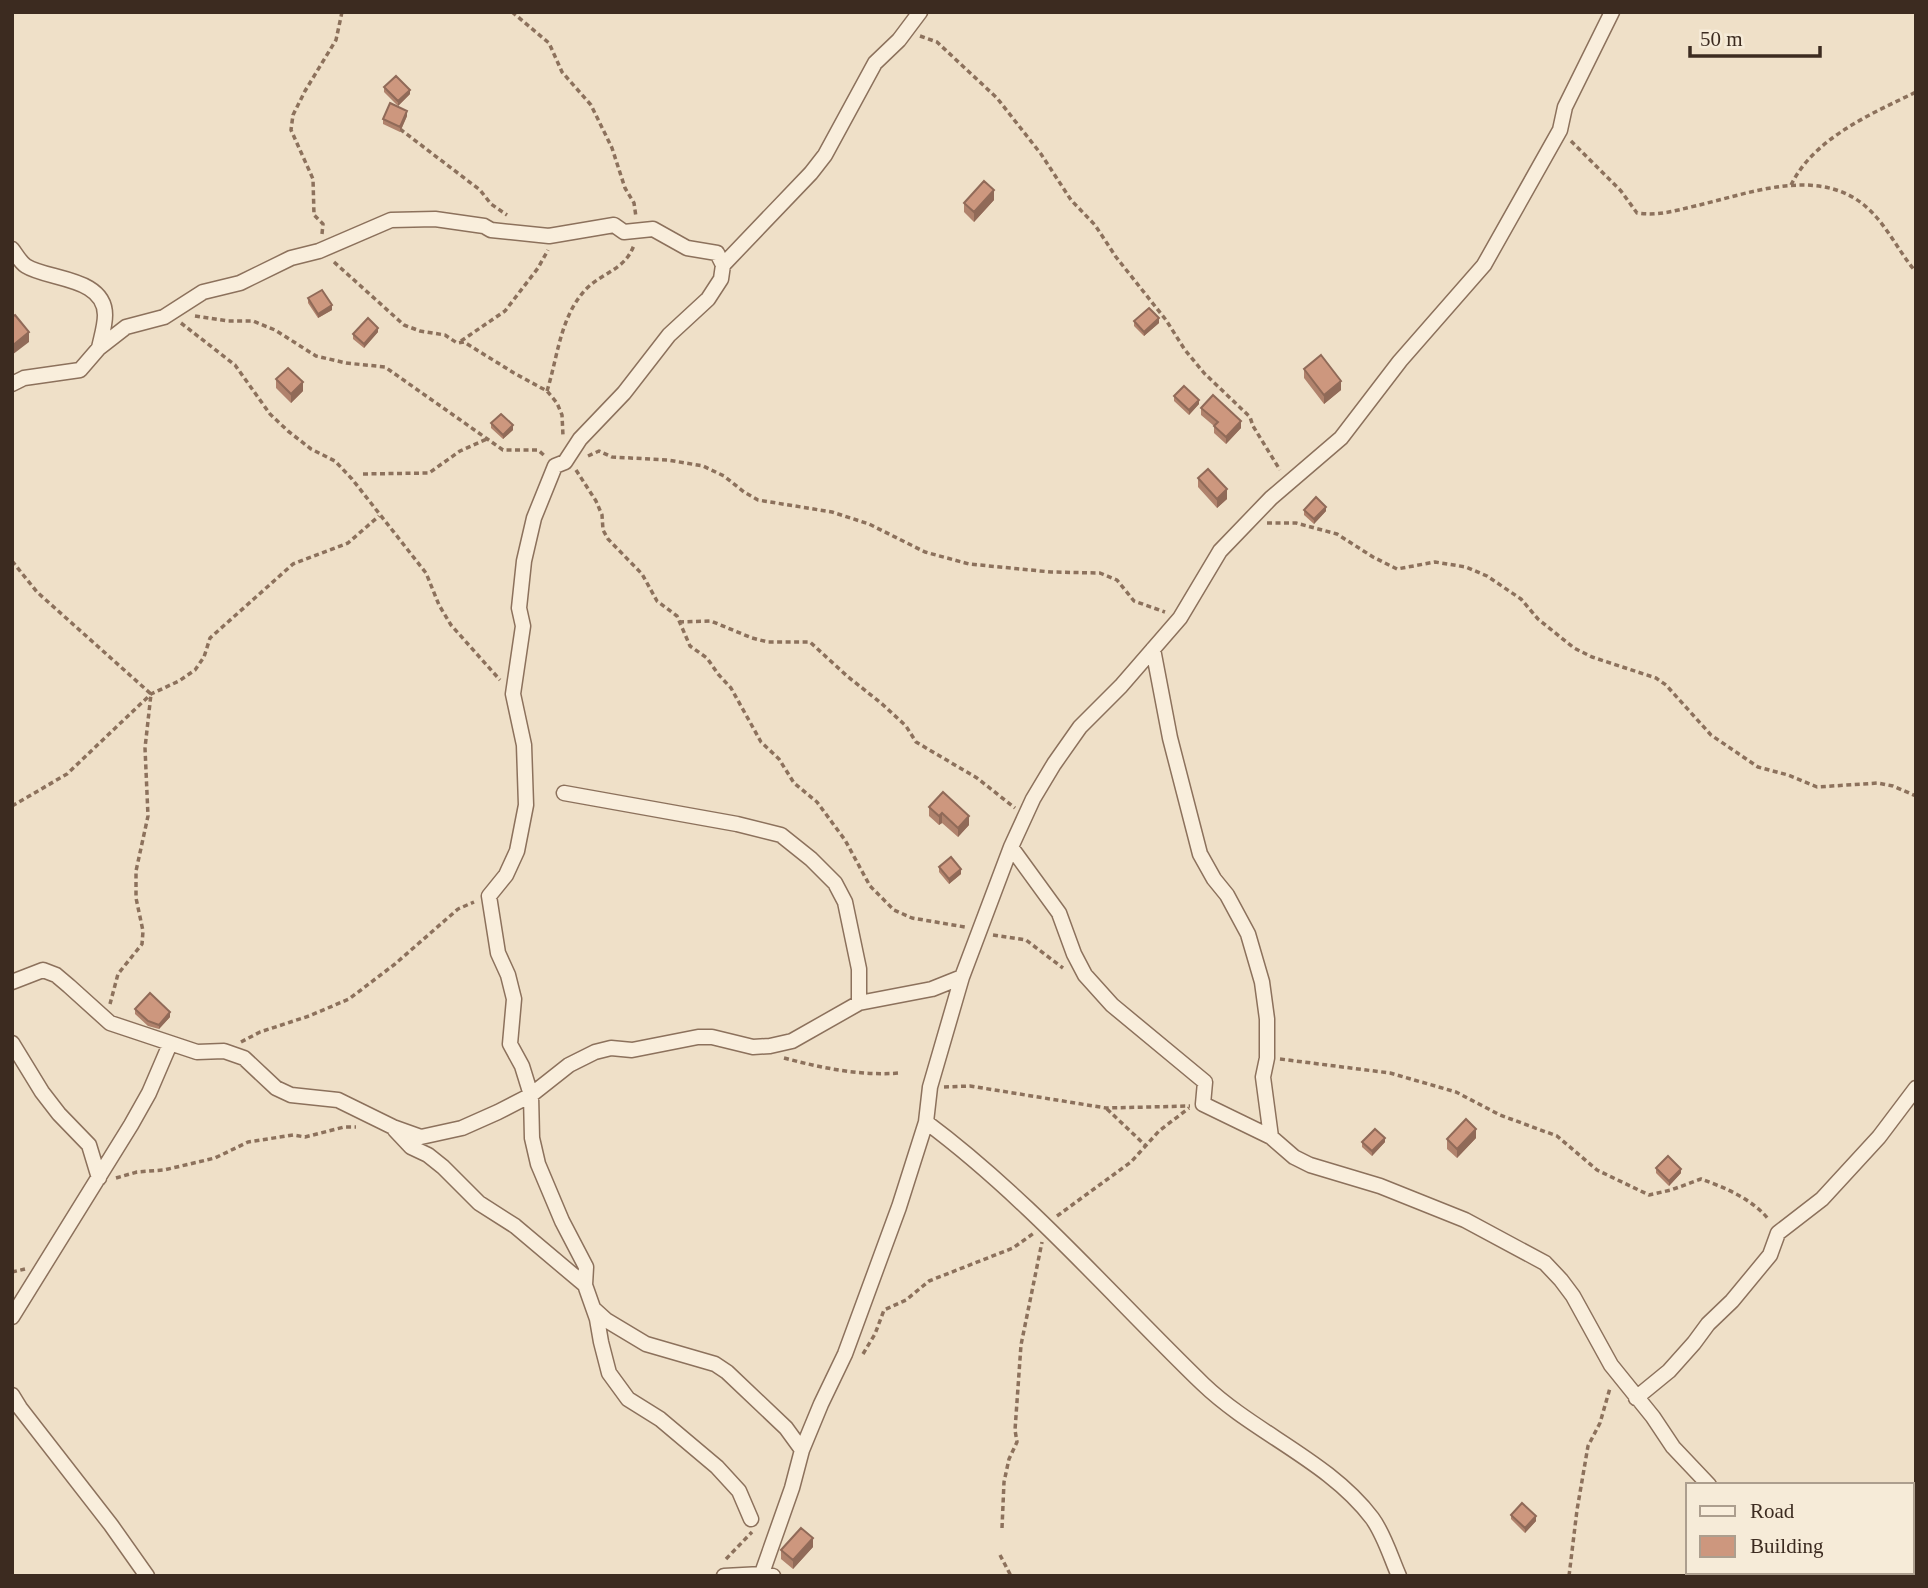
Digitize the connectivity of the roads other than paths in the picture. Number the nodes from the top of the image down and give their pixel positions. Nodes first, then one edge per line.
1 (920, 12) edge
2 (1612, 12) edge
3 (12, 249) edge
4 (723, 265) junction
5 (99, 348) junction
6 (12, 384) edge
7 (1153, 649) junction
8 (564, 793) dead end
9 (1011, 847) junction
10 (962, 977) junction
11 (12, 982) edge
12 (859, 1003) junction
13 (12, 1044) edge
14 (170, 1044) junction
15 (1916, 1088) edge
16 (531, 1096) junction
17 (926, 1122) junction
18 (393, 1127) junction
19 (1271, 1137) junction
20 (97, 1181) junction
21 (585, 1285) junction
22 (595, 1310) junction
23 (12, 1317) edge
24 (12, 1395) edge
25 (1636, 1398) junction
26 (802, 1450) junction
27 (1707, 1483) edge
28 (751, 1519) dead end
29 (765, 1575) edge
30 (147, 1576) edge
31 (724, 1576) edge
32 (1399, 1576) edge

1 - 4 street
2 - 7 street
3 - 5 street
4 - 5 street
4 - 16 street
5 - 6 street
7 - 9 street
7 - 19 street
8 - 12 street
9 - 10 street
9 - 19 street
10 - 12 street
10 - 17 street
11 - 14 street
12 - 16 street
13 - 20 street
14 - 18 street
14 - 20 street
15 - 25 street
16 - 18 street
16 - 21 street
17 - 26 street
17 - 32 street
18 - 21 street
19 - 25 street
20 - 23 street
21 - 22 street
22 - 26 street
22 - 28 street
24 - 30 street
25 - 27 street
26 - 29 street
29 - 31 street

